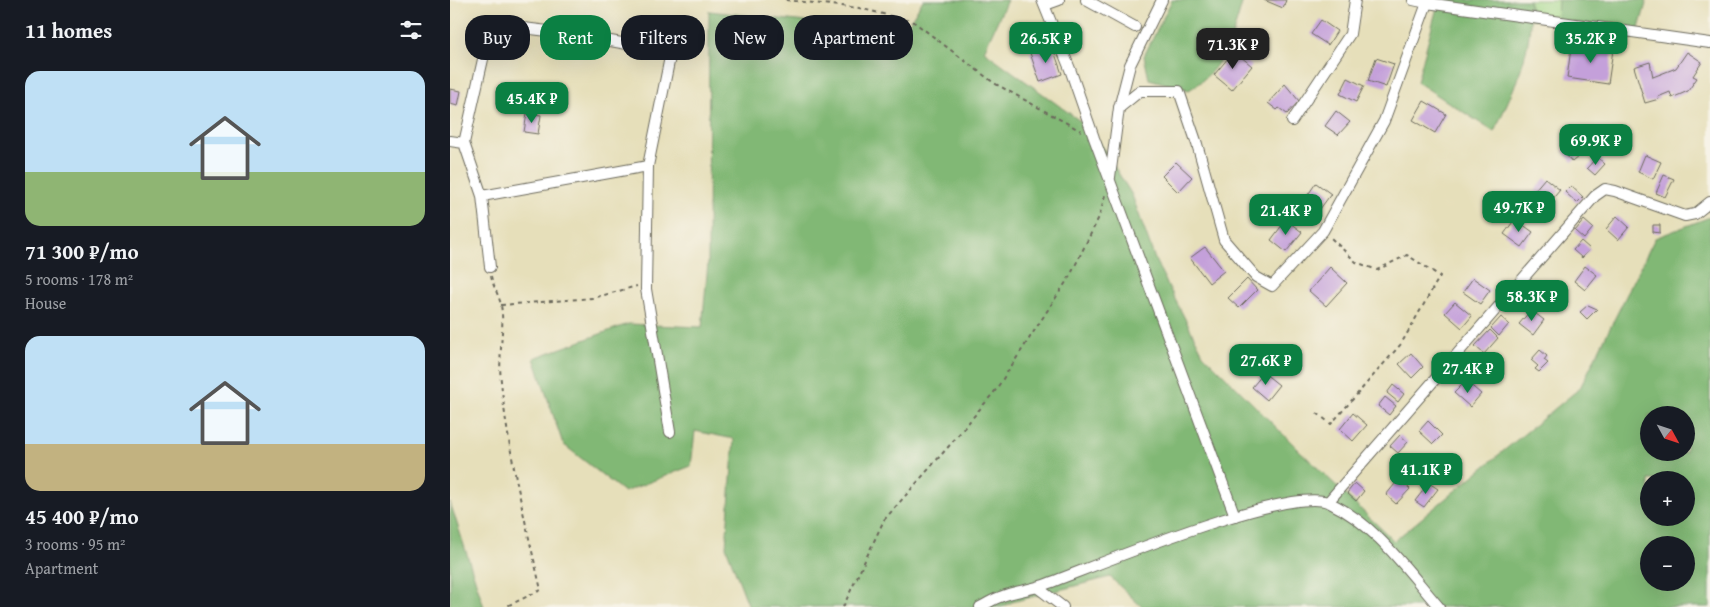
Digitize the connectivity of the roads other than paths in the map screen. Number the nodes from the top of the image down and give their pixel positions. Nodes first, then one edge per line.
1 (1059, 0) edge
2 (1086, 0) edge
3 (1162, 0) edge
4 (1355, 0) edge
5 (1414, 0) edge
6 (1044, 3) edge
7 (1427, 3) junction
8 (1136, 27) dead end
9 (1710, 43) edge
10 (1119, 108) junction
11 (1292, 121) dead end
12 (450, 141) edge
13 (464, 143) junction
14 (648, 166) junction
15 (1110, 178) junction
16 (482, 196) junction
17 (1710, 202) edge
18 (490, 266) road end
19 (670, 432) dead end
20 (1328, 502) junction
21 (1235, 516) junction
22 (1038, 588) junction
23 (980, 607) edge
24 (1063, 607) edge
25 (1439, 607) edge

1 - 6 street
2 - 8 street
3 - 10 street
4 - 11 street
5 - 7 street
6 - 15 street
7 - 9 street
7 - 10 street
10 - 15 street
12 - 13 street
13 - 14 street
13 - 16 street
14 - 16 street
14 - 19 street
15 - 21 street
16 - 18 street
17 - 20 street
20 - 21 street
20 - 25 street
21 - 22 street
22 - 23 street
22 - 24 street

